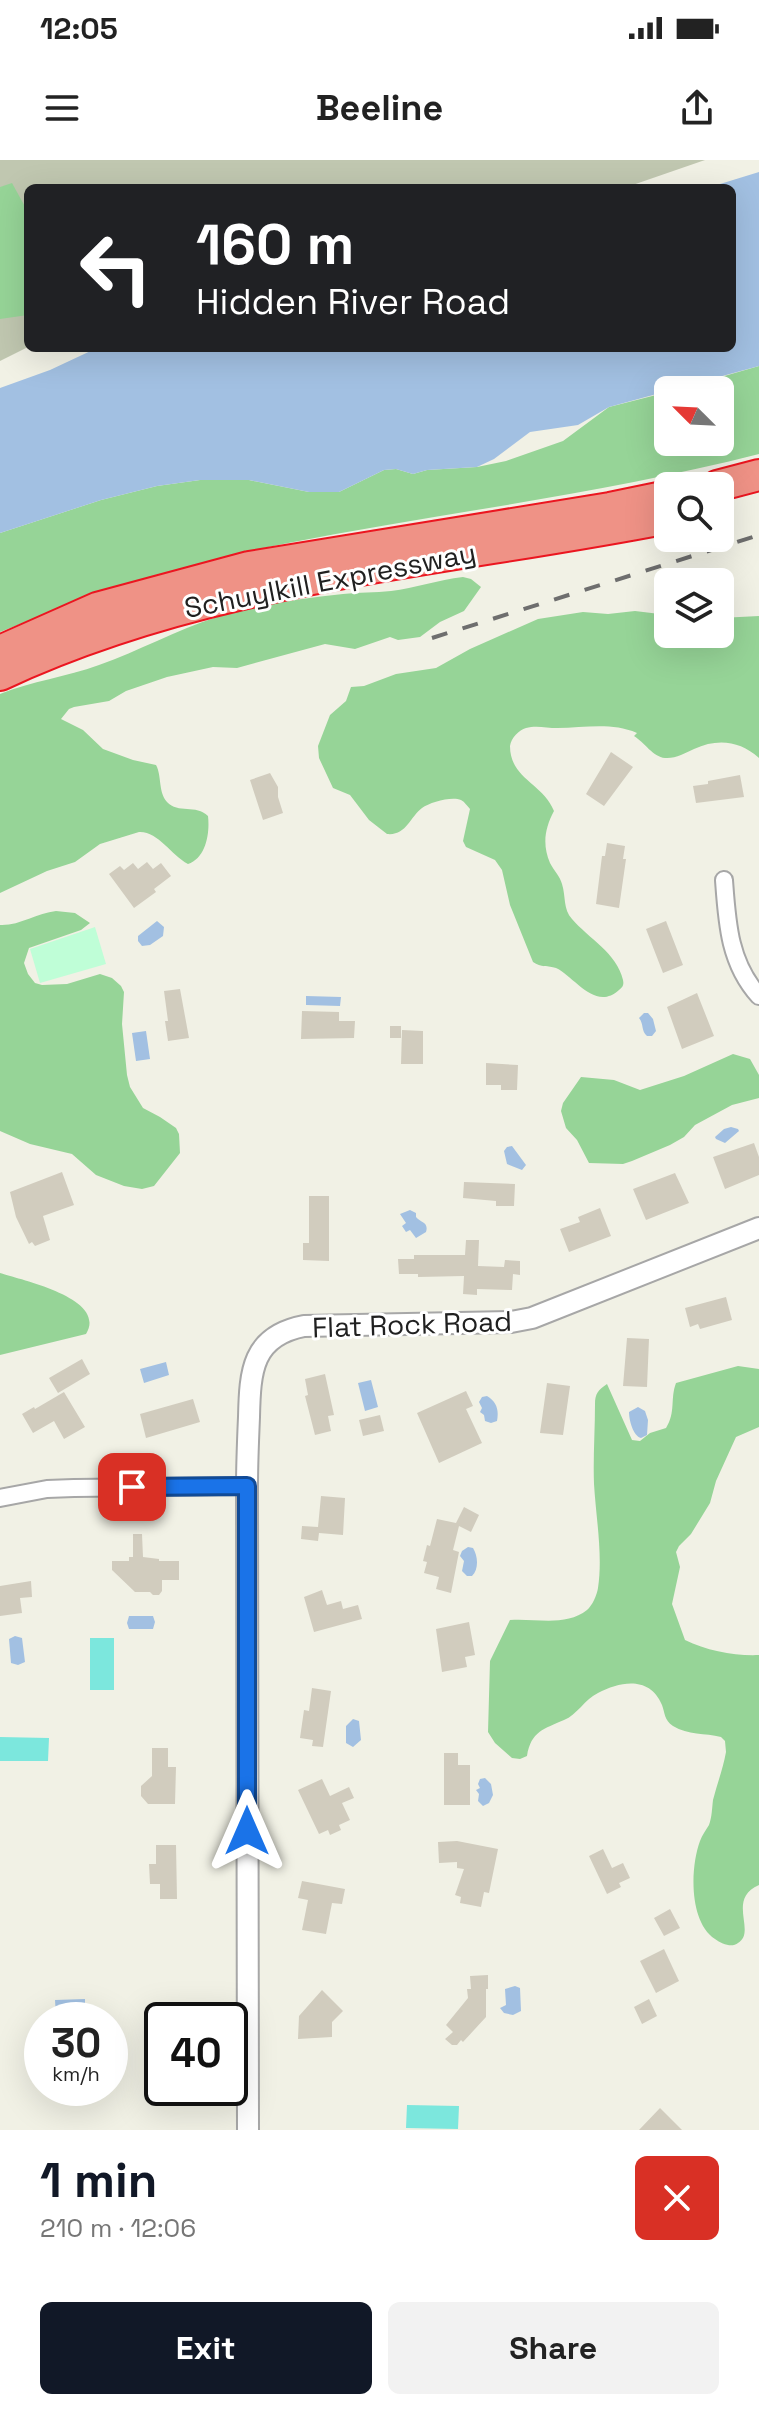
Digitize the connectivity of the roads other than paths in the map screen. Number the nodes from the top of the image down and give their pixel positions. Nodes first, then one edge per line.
1 (759, 475) edge
2 (734, 482) edge
3 (759, 495) edge
4 (654, 499) edge
5 (734, 501) edge
6 (654, 521) edge
7 (0, 651) edge
8 (0, 675) edge
9 (724, 880) dead end
10 (759, 996) edge
11 (759, 1228) edge
12 (247, 1486) junction
13 (0, 1498) edge
14 (248, 2130) edge

1 - 2 highway
3 - 5 highway
4 - 7 highway, Schuylkill Expressway
6 - 8 highway, Schuylkill Expressway
9 - 10 street
11 - 12 street, Flat Rock Road
12 - 13 street
12 - 14 street, Flat Rock Road

